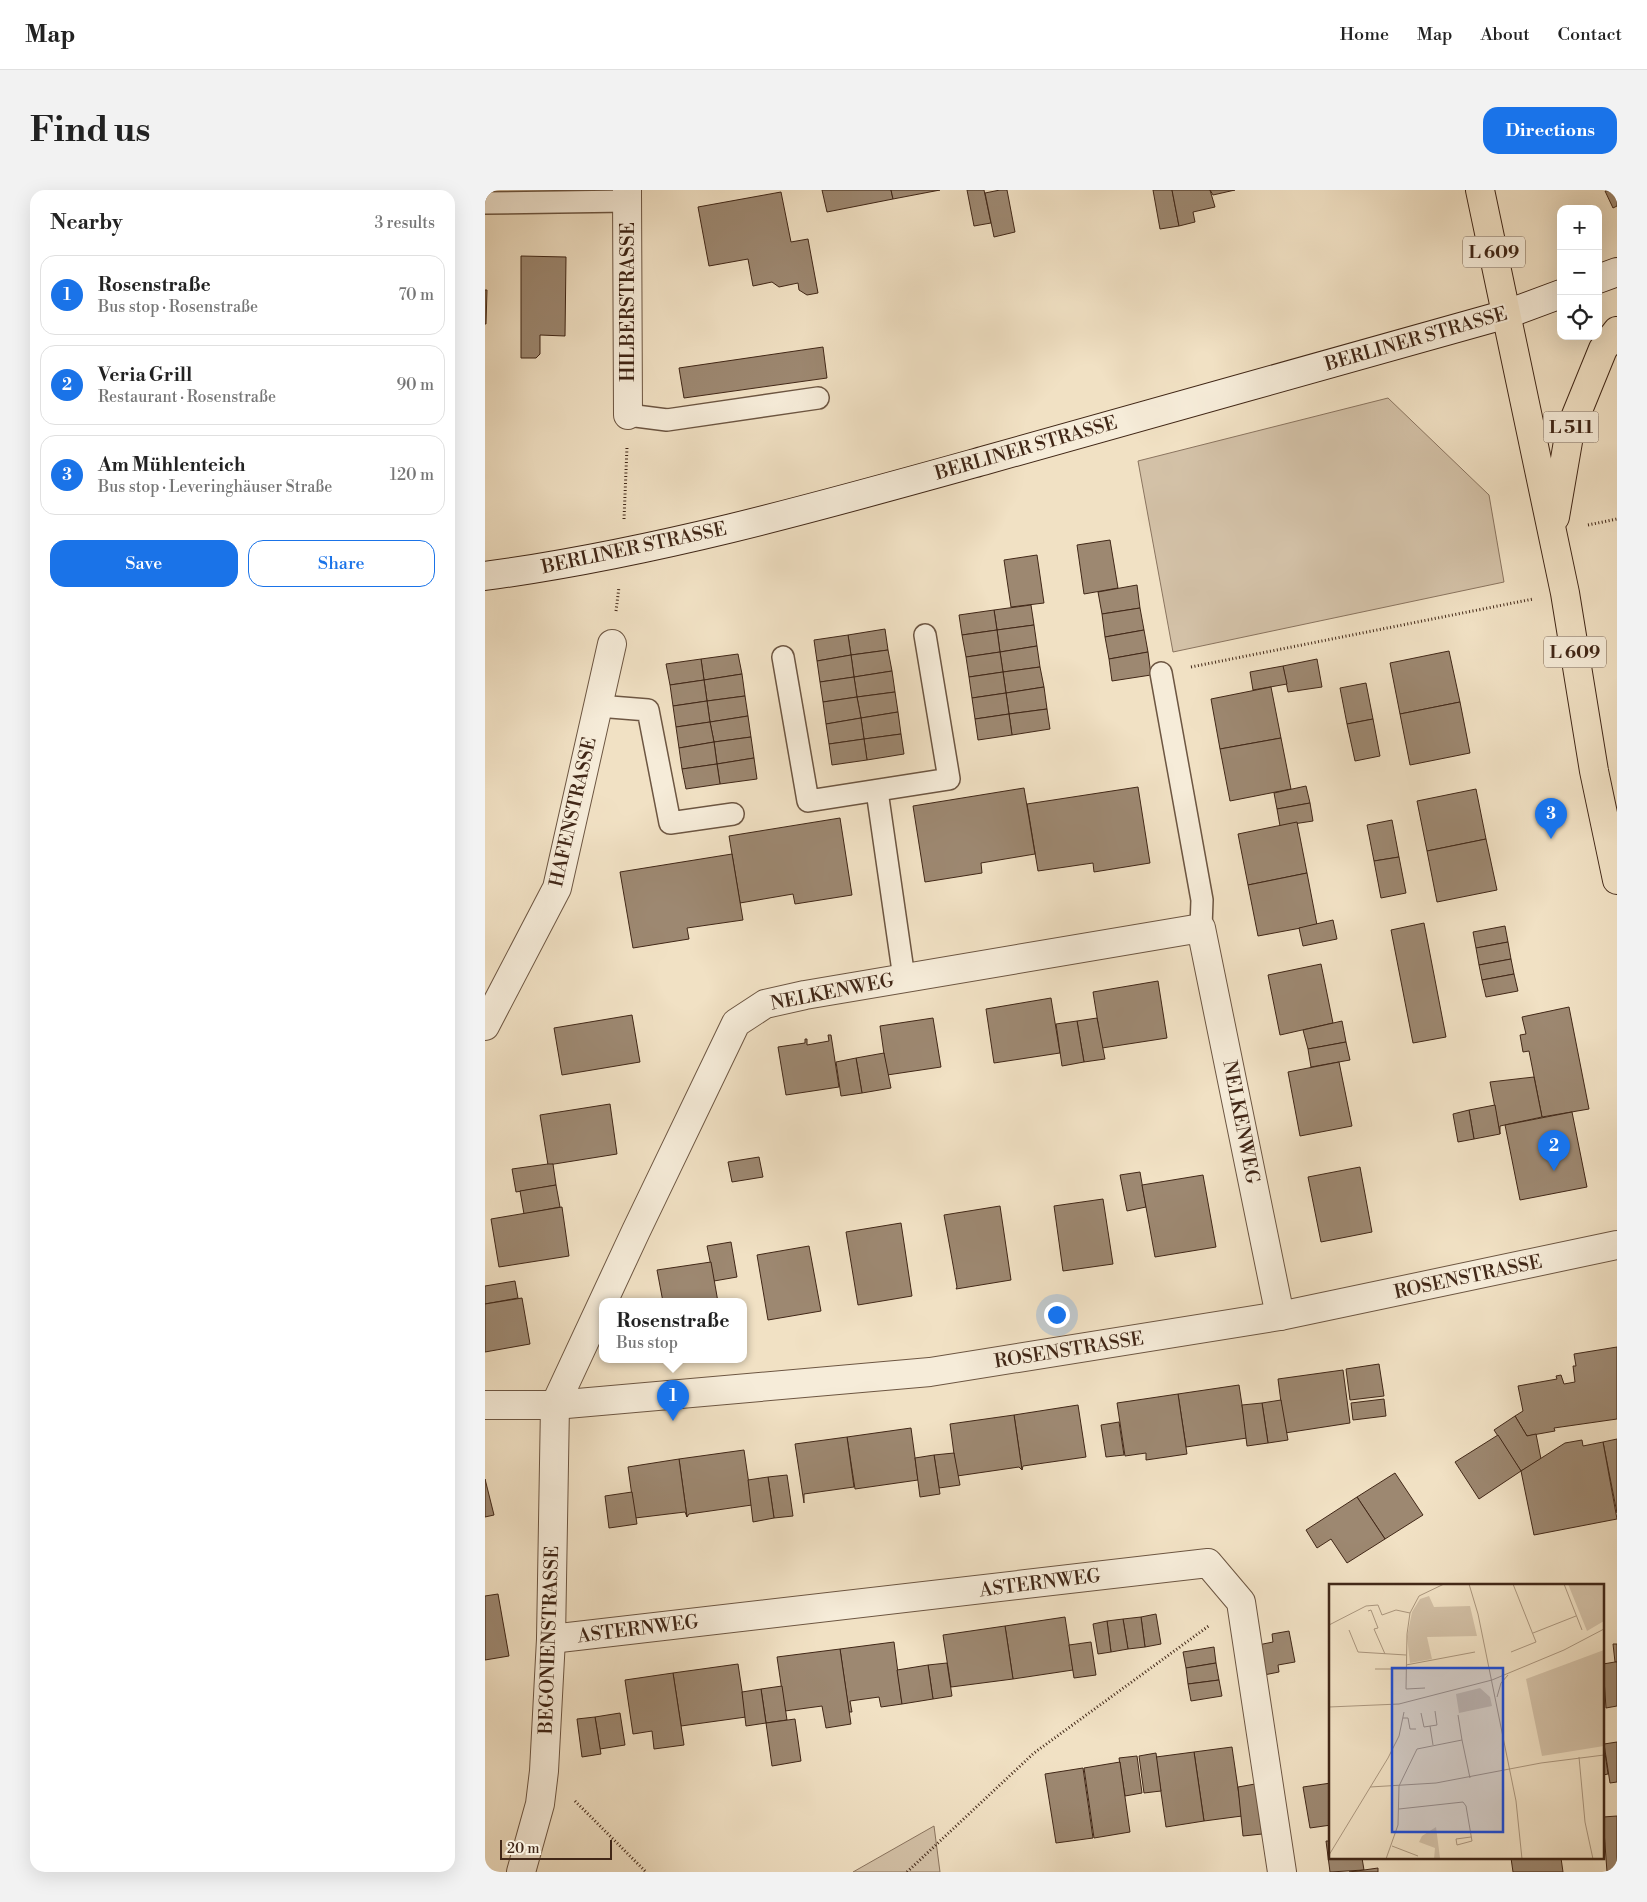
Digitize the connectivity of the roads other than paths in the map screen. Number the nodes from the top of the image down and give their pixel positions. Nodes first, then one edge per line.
1 (1480, 190) edge
2 (627, 196) edge
3 (485, 203) edge
4 (1617, 272) edge
5 (1602, 278) edge
6 (1558, 295) edge
7 (1507, 314) junction
8 (1617, 331) edge
9 (818, 398) dead end
10 (628, 414) joint
11 (1552, 533) junction
12 (485, 576) edge
13 (925, 635) dead end
14 (611, 644) dead end
15 (783, 657) dead end
16 (1161, 673) road end
17 (598, 706) junction
18 (877, 791) junction
19 (733, 814) dead end
20 (1617, 880) edge
21 (1201, 928) junction
22 (905, 978) junction
23 (485, 1026) edge
24 (1617, 1245) edge
25 (605, 1298) edge
26 (599, 1310) edge
27 (1280, 1316) junction
28 (485, 1405) edge
29 (555, 1405) junction
30 (551, 1639) junction
31 (521, 1872) edge
32 (1282, 1872) edge

1 - 7 main road, L 609
2 - 3 lane
2 - 10 street, HILBERSTRASSE
4 - 5 street
6 - 7 street, BERLINER STRASSE
7 - 11 main road, L 609
7 - 12 street, BERLINER STRASSE
8 - 11 main road, L 511
9 - 10 lane
11 - 20 main road, L 609
13 - 18 lane
14 - 17 street, HAFENSTRASSE
15 - 18 lane
16 - 21 lane, NELKENWEG
17 - 19 lane
17 - 23 street, HAFENSTRASSE
18 - 22 lane
21 - 22 street, NELKENWEG
21 - 27 street, NELKENWEG
22 - 25 street, NELKENWEG
24 - 27 street, ROSENSTRASSE
26 - 29 street, NELKENWEG
27 - 29 street, ROSENSTRASSE
28 - 29 street, ROSENSTRASSE
29 - 30 street, BEGONIENSTRASSE
30 - 31 street, BEGONIENSTRASSE
30 - 32 street, ASTERNWEG

